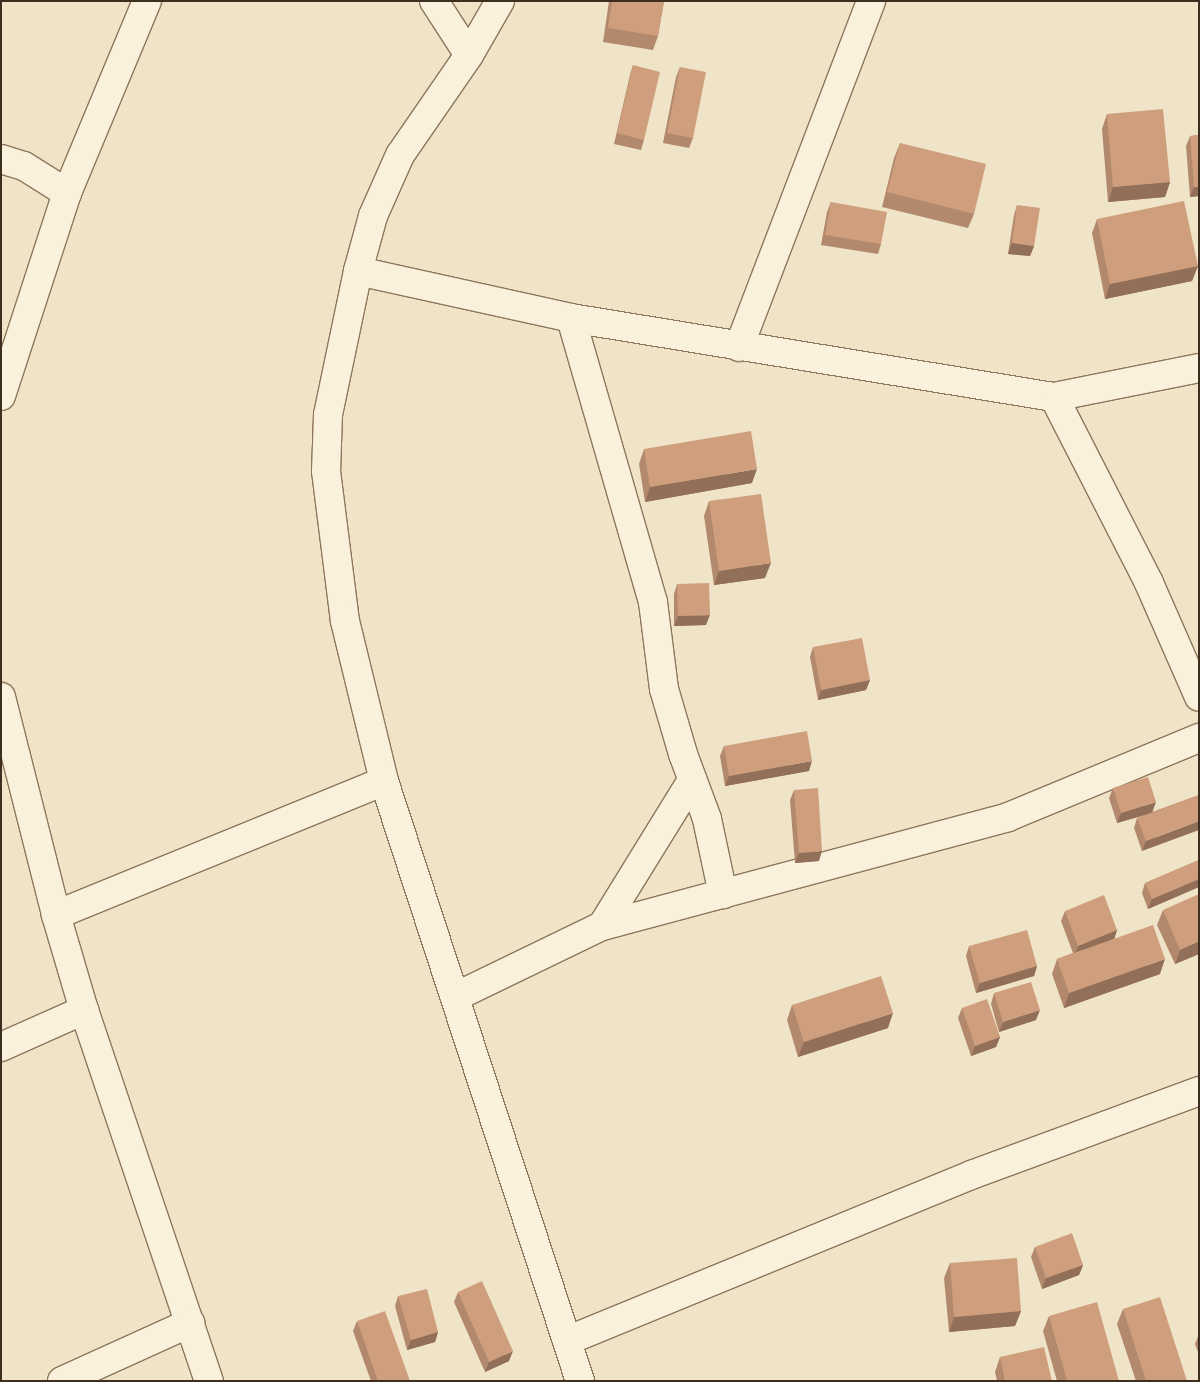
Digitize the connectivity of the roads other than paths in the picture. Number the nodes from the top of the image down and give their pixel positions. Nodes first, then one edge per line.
1 (147, 1) edge
2 (434, 1) edge
3 (500, 1) edge
4 (871, 1) edge
5 (469, 56) junction
6 (1, 159) edge
7 (68, 193) junction
8 (358, 271) junction
9 (571, 318) junction
10 (740, 347) junction
11 (1199, 368) edge
12 (1, 396) edge
13 (1054, 397) junction
14 (1199, 697) edge
15 (3, 714) edge
16 (1199, 738) edge
17 (692, 780) junction
18 (384, 781) junction
19 (722, 894) junction
20 (56, 915) junction
21 (602, 926) junction
22 (455, 997) junction
23 (84, 1010) junction
24 (1, 1047) edge
25 (1199, 1091) edge
26 (190, 1323) junction
27 (569, 1340) junction
28 (62, 1381) edge
29 (209, 1381) edge
30 (580, 1381) edge

1 - 7 street
2 - 5 street
3 - 5 street
4 - 10 street
5 - 8 street
6 - 7 street
7 - 12 street
8 - 9 street
8 - 18 street
9 - 10 street
9 - 17 street
10 - 13 street
11 - 13 street
13 - 14 street
15 - 20 street
16 - 19 street
17 - 19 street
17 - 21 street
18 - 20 street
18 - 22 street
19 - 21 street
20 - 23 street
21 - 22 street
22 - 27 street
23 - 24 street
23 - 26 street
25 - 27 street
26 - 28 street
26 - 29 street
27 - 30 street

